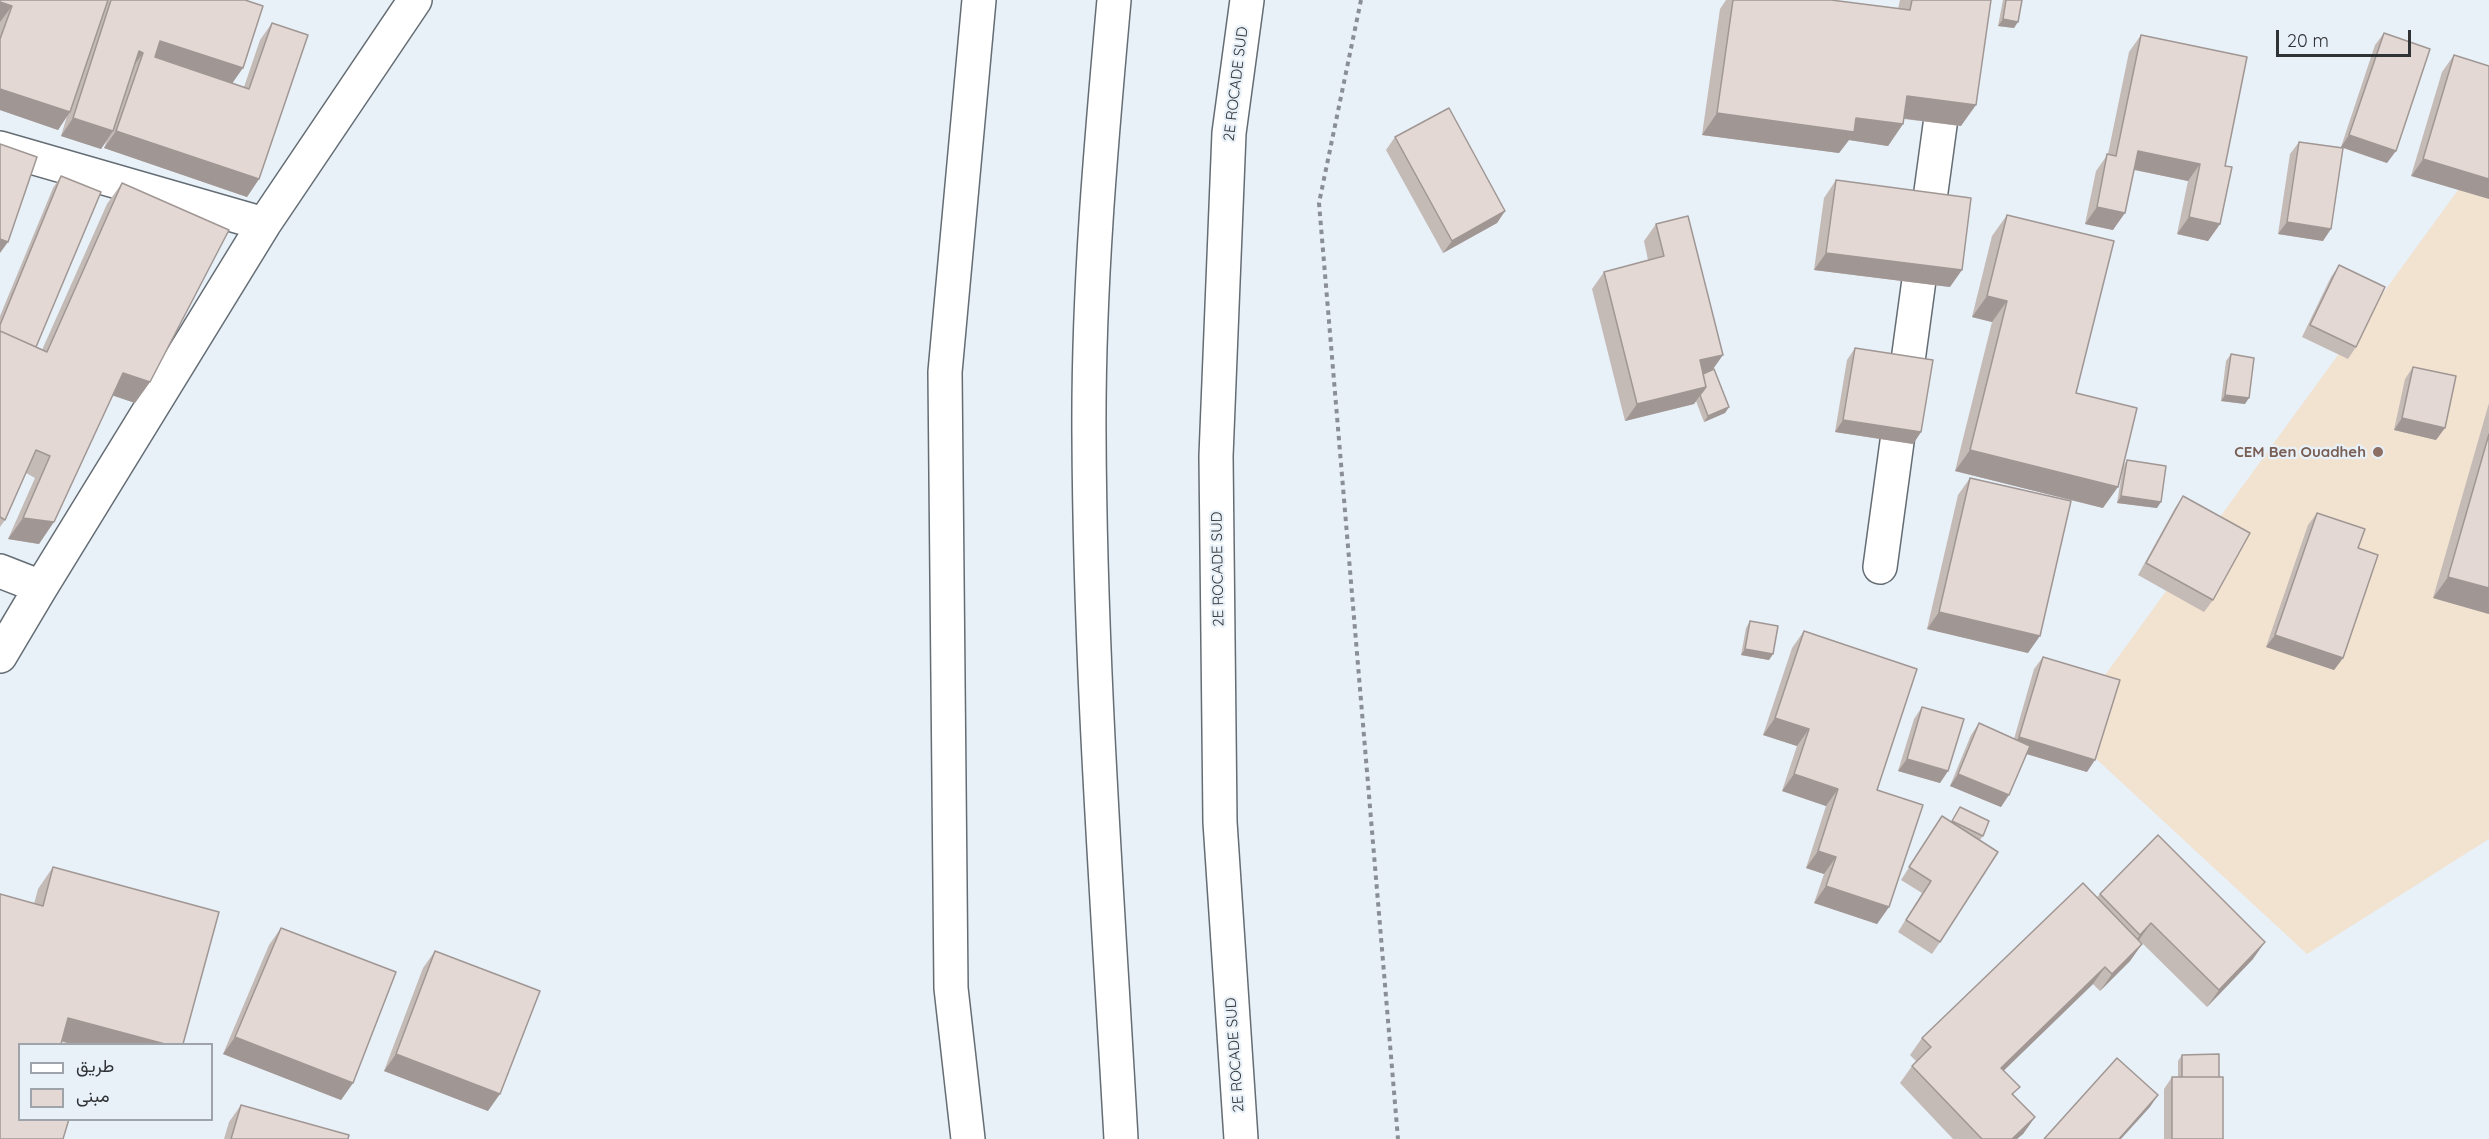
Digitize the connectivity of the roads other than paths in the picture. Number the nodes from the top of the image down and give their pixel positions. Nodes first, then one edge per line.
1 (415, 0) edge
2 (979, 0) edge
3 (1114, 0) edge
4 (1247, 0) edge
5 (1958, 0) edge
6 (0, 148) edge
7 (264, 224) junction
8 (1880, 567) dead end
9 (0, 571) edge
10 (41, 587) junction
11 (0, 656) edge
12 (968, 1139) edge
13 (1121, 1139) edge
14 (1241, 1139) edge

1 - 7 main road
2 - 12 main road
3 - 13 main road
4 - 14 main road, 2E ROCADE SUD
5 - 8 main road
6 - 7 main road
7 - 10 main road
9 - 10 main road
10 - 11 main road

